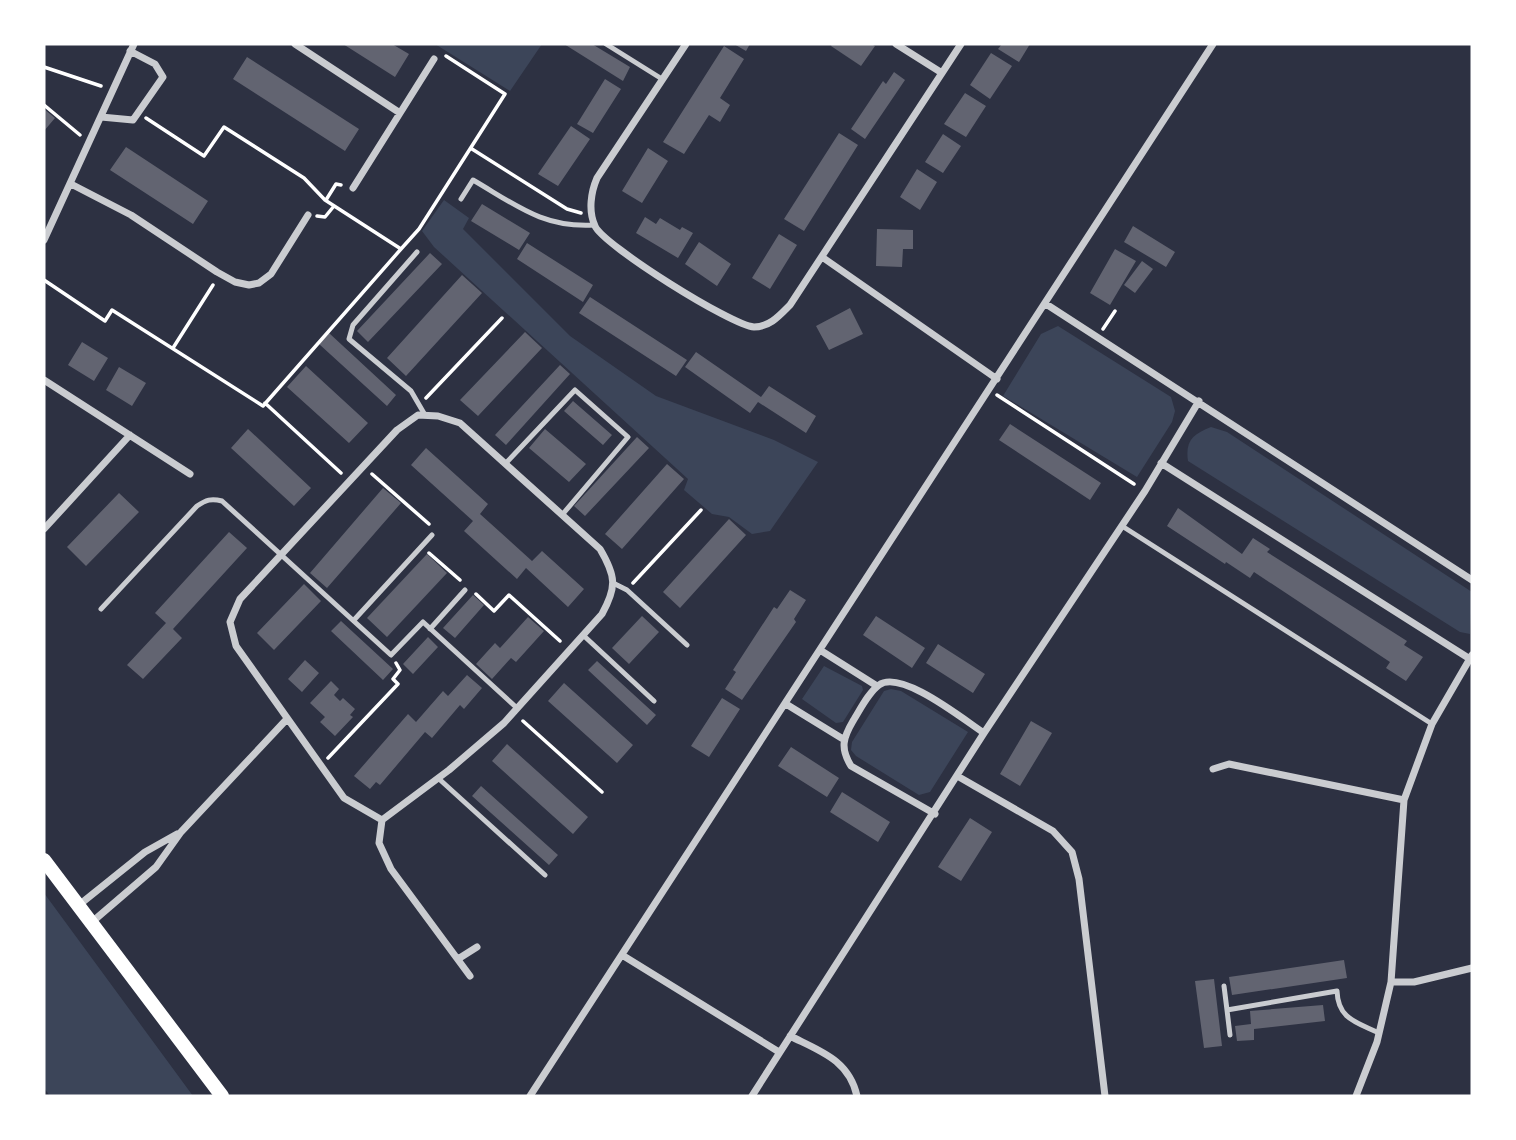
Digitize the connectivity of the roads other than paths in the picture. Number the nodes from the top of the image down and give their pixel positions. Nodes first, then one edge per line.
1 (295, 44) edge
2 (606, 44) edge
3 (686, 44) edge
4 (896, 44) edge
5 (961, 44) edge
6 (1213, 44) edge
7 (132, 48) edge
8 (437, 55) road end
9 (942, 73) junction
10 (662, 79) junction
11 (400, 113) junction
12 (101, 117) junction
13 (71, 184) junction
14 (353, 188) road end
15 (461, 199) dead end
16 (308, 215) road end
17 (594, 225) junction
18 (44, 240) edge
19 (417, 252) dead end
20 (822, 257) junction
21 (1046, 304) junction
22 (997, 379) junction
23 (44, 380) edge
24 (1199, 401) junction
25 (425, 415) junction
26 (130, 435) junction
27 (506, 463) junction
28 (1161, 463) junction
29 (190, 474) dead end
30 (562, 515) junction
31 (1122, 526) junction
32 (44, 528) edge
33 (432, 536) road end
34 (282, 554) junction
35 (1472, 580) edge
36 (613, 583) junction
37 (466, 590) dead end
38 (101, 609) dead end
39 (354, 620) junction
40 (430, 629) junction
41 (583, 635) junction
42 (687, 645) dead end
43 (820, 650) junction
44 (1471, 657) edge
45 (877, 686) junction
46 (654, 701) dead end
47 (786, 704) junction
48 (515, 710) junction
49 (286, 720) junction
50 (1432, 724) junction
51 (984, 733) junction
52 (843, 739) junction
53 (1213, 769) dead end
54 (959, 777) junction
55 (438, 778) junction
56 (1404, 800) junction
57 (935, 814) junction
58 (382, 820) junction
59 (181, 832) junction
60 (44, 860) edge
61 (545, 875) dead end
62 (79, 905) junction
63 (92, 922) junction
64 (477, 947) dead end
65 (622, 955) junction
66 (458, 959) junction
67 (1472, 968) edge
68 (470, 976) dead end
69 (1391, 982) junction
70 (1224, 986) dead end
71 (1227, 1010) junction
72 (1379, 1033) junction
73 (1230, 1035) dead end
74 (790, 1036) junction
75 (779, 1052) junction
76 (222, 1096) edge
77 (530, 1096) edge
78 (752, 1096) edge
79 (857, 1096) edge
80 (1105, 1096) edge
81 (1356, 1096) edge

1 - 11 street
2 - 10 lane
3 - 10 street
4 - 9 street
5 - 9 street
6 - 21 street
7 - 12 street
7 - 12 street
8 - 11 street
9 - 20 street
10 - 17 street
11 - 14 street
12 - 13 street
13 - 16 street
13 - 18 street
15 - 17 lane
17 - 20 street
19 - 25 lane
20 - 22 street
21 - 22 street
21 - 24 street
22 - 43 street
23 - 26 street
24 - 28 street
24 - 35 street
25 - 27 street
25 - 34 street
26 - 29 street
26 - 32 street
27 - 30 street
27 - 30 lane
28 - 31 street
28 - 44 street
30 - 36 street
31 - 50 lane
31 - 51 street
33 - 39 lane
34 - 38 lane
34 - 39 lane
34 - 49 street
36 - 41 street
36 - 42 lane
37 - 40 lane
39 - 40 lane
40 - 48 lane
41 - 46 lane
41 - 48 street
43 - 45 street
43 - 47 street
44 - 50 street
45 - 51 street
45 - 52 street
47 - 52 street
47 - 65 street
48 - 55 street
49 - 58 street
49 - 59 street
50 - 56 street
51 - 54 street
52 - 57 street
53 - 56 street
54 - 57 street
54 - 80 street
55 - 58 street
55 - 61 lane
56 - 69 street
57 - 74 street
58 - 66 street
59 - 62 street
59 - 63 street
60 - 62 main road
62 - 63 main road
63 - 76 main road
64 - 66 street
65 - 75 street
65 - 77 street
66 - 68 street
67 - 69 street
69 - 72 street
70 - 71 lane
71 - 72 lane
71 - 73 lane
72 - 81 street
74 - 75 street
74 - 79 street
75 - 78 street

